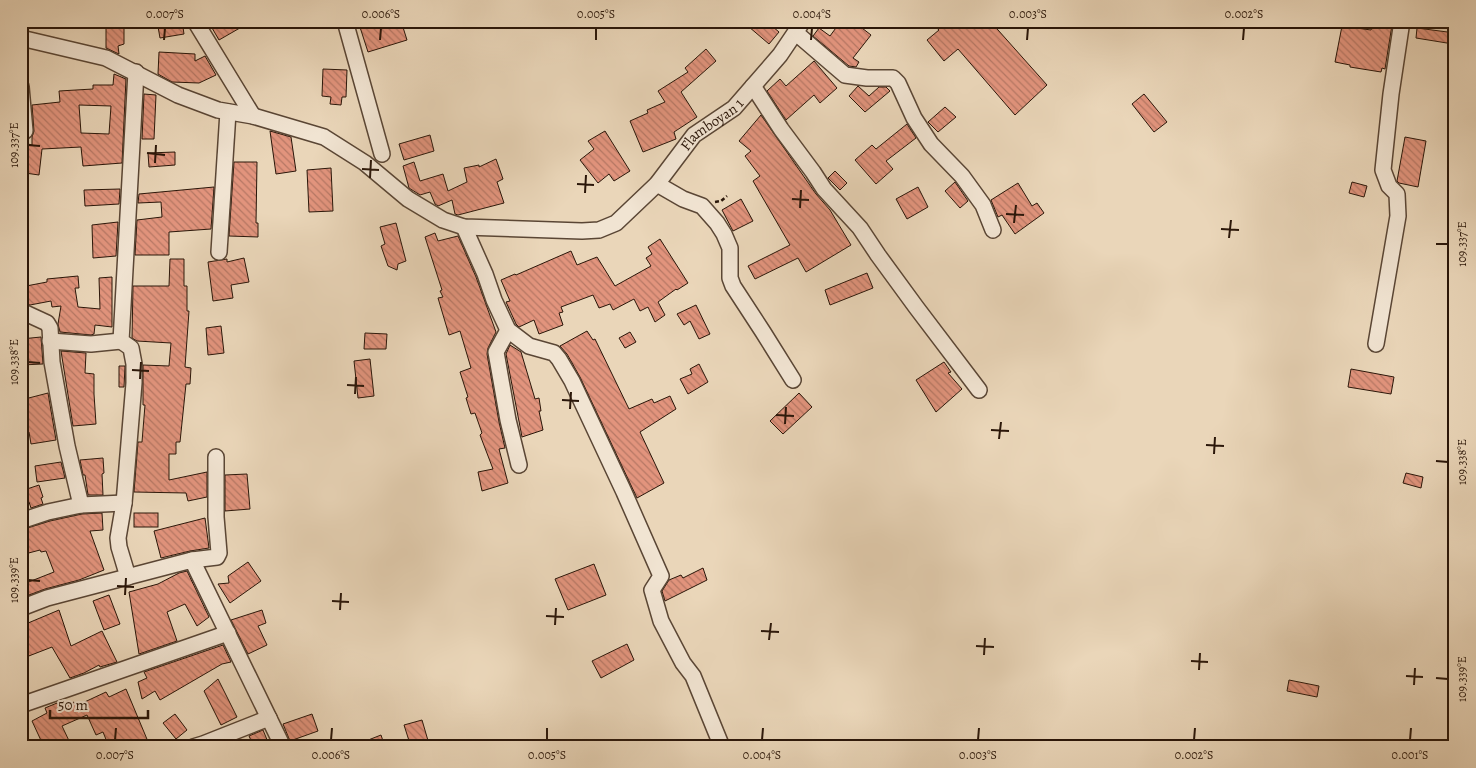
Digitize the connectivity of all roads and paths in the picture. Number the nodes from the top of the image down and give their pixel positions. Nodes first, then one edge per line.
1 (195, 21) edge
2 (345, 21) edge
3 (1402, 21) edge
4 (800, 27) edge
5 (21, 38) edge
6 (136, 72) junction
7 (753, 86) junction
8 (21, 87) edge
9 (228, 112) junction
10 (253, 116) junction
11 (25, 131) dead end
12 (365, 163) junction
13 (657, 184) junction
14 (464, 227) junction
15 (993, 230) dead end
16 (219, 252) dead end
17 (21, 311) edge
18 (508, 330) junction
19 (50, 341) junction
20 (121, 341) junction
21 (1376, 344) dead end
22 (793, 380) dead end
23 (980, 390) dead end
24 (216, 457) dead end
25 (519, 465) dead end
26 (124, 503) junction
27 (81, 505) junction
28 (21, 521) edge
29 (192, 560) junction
30 (128, 577) junction
31 (21, 608) edge
32 (228, 633) junction
33 (21, 705) edge
34 (269, 718) junction
35 (193, 747) edge
36 (283, 747) edge
37 (722, 747) edge

1 - 10 street
2 - 12 street
3 - 21 street
4 - 7 street, Flamboyan 1
4 - 15 street
5 - 6 street
6 - 9 street
6 - 20 street
7 - 13 street, Flamboyan 1
7 - 23 street
8 - 11 street
9 - 10 street
9 - 16 street
10 - 12 street
12 - 14 street
13 - 14 street, Flamboyan 1
13 - 22 street
14 - 18 street
17 - 19 street
18 - 25 street
18 - 37 street
19 - 20 street
19 - 27 street
20 - 26 street
24 - 29 street
26 - 27 street
26 - 30 street
27 - 28 street
29 - 30 street
29 - 32 street
30 - 31 street
32 - 33 street
32 - 34 street
34 - 35 street
34 - 36 street

